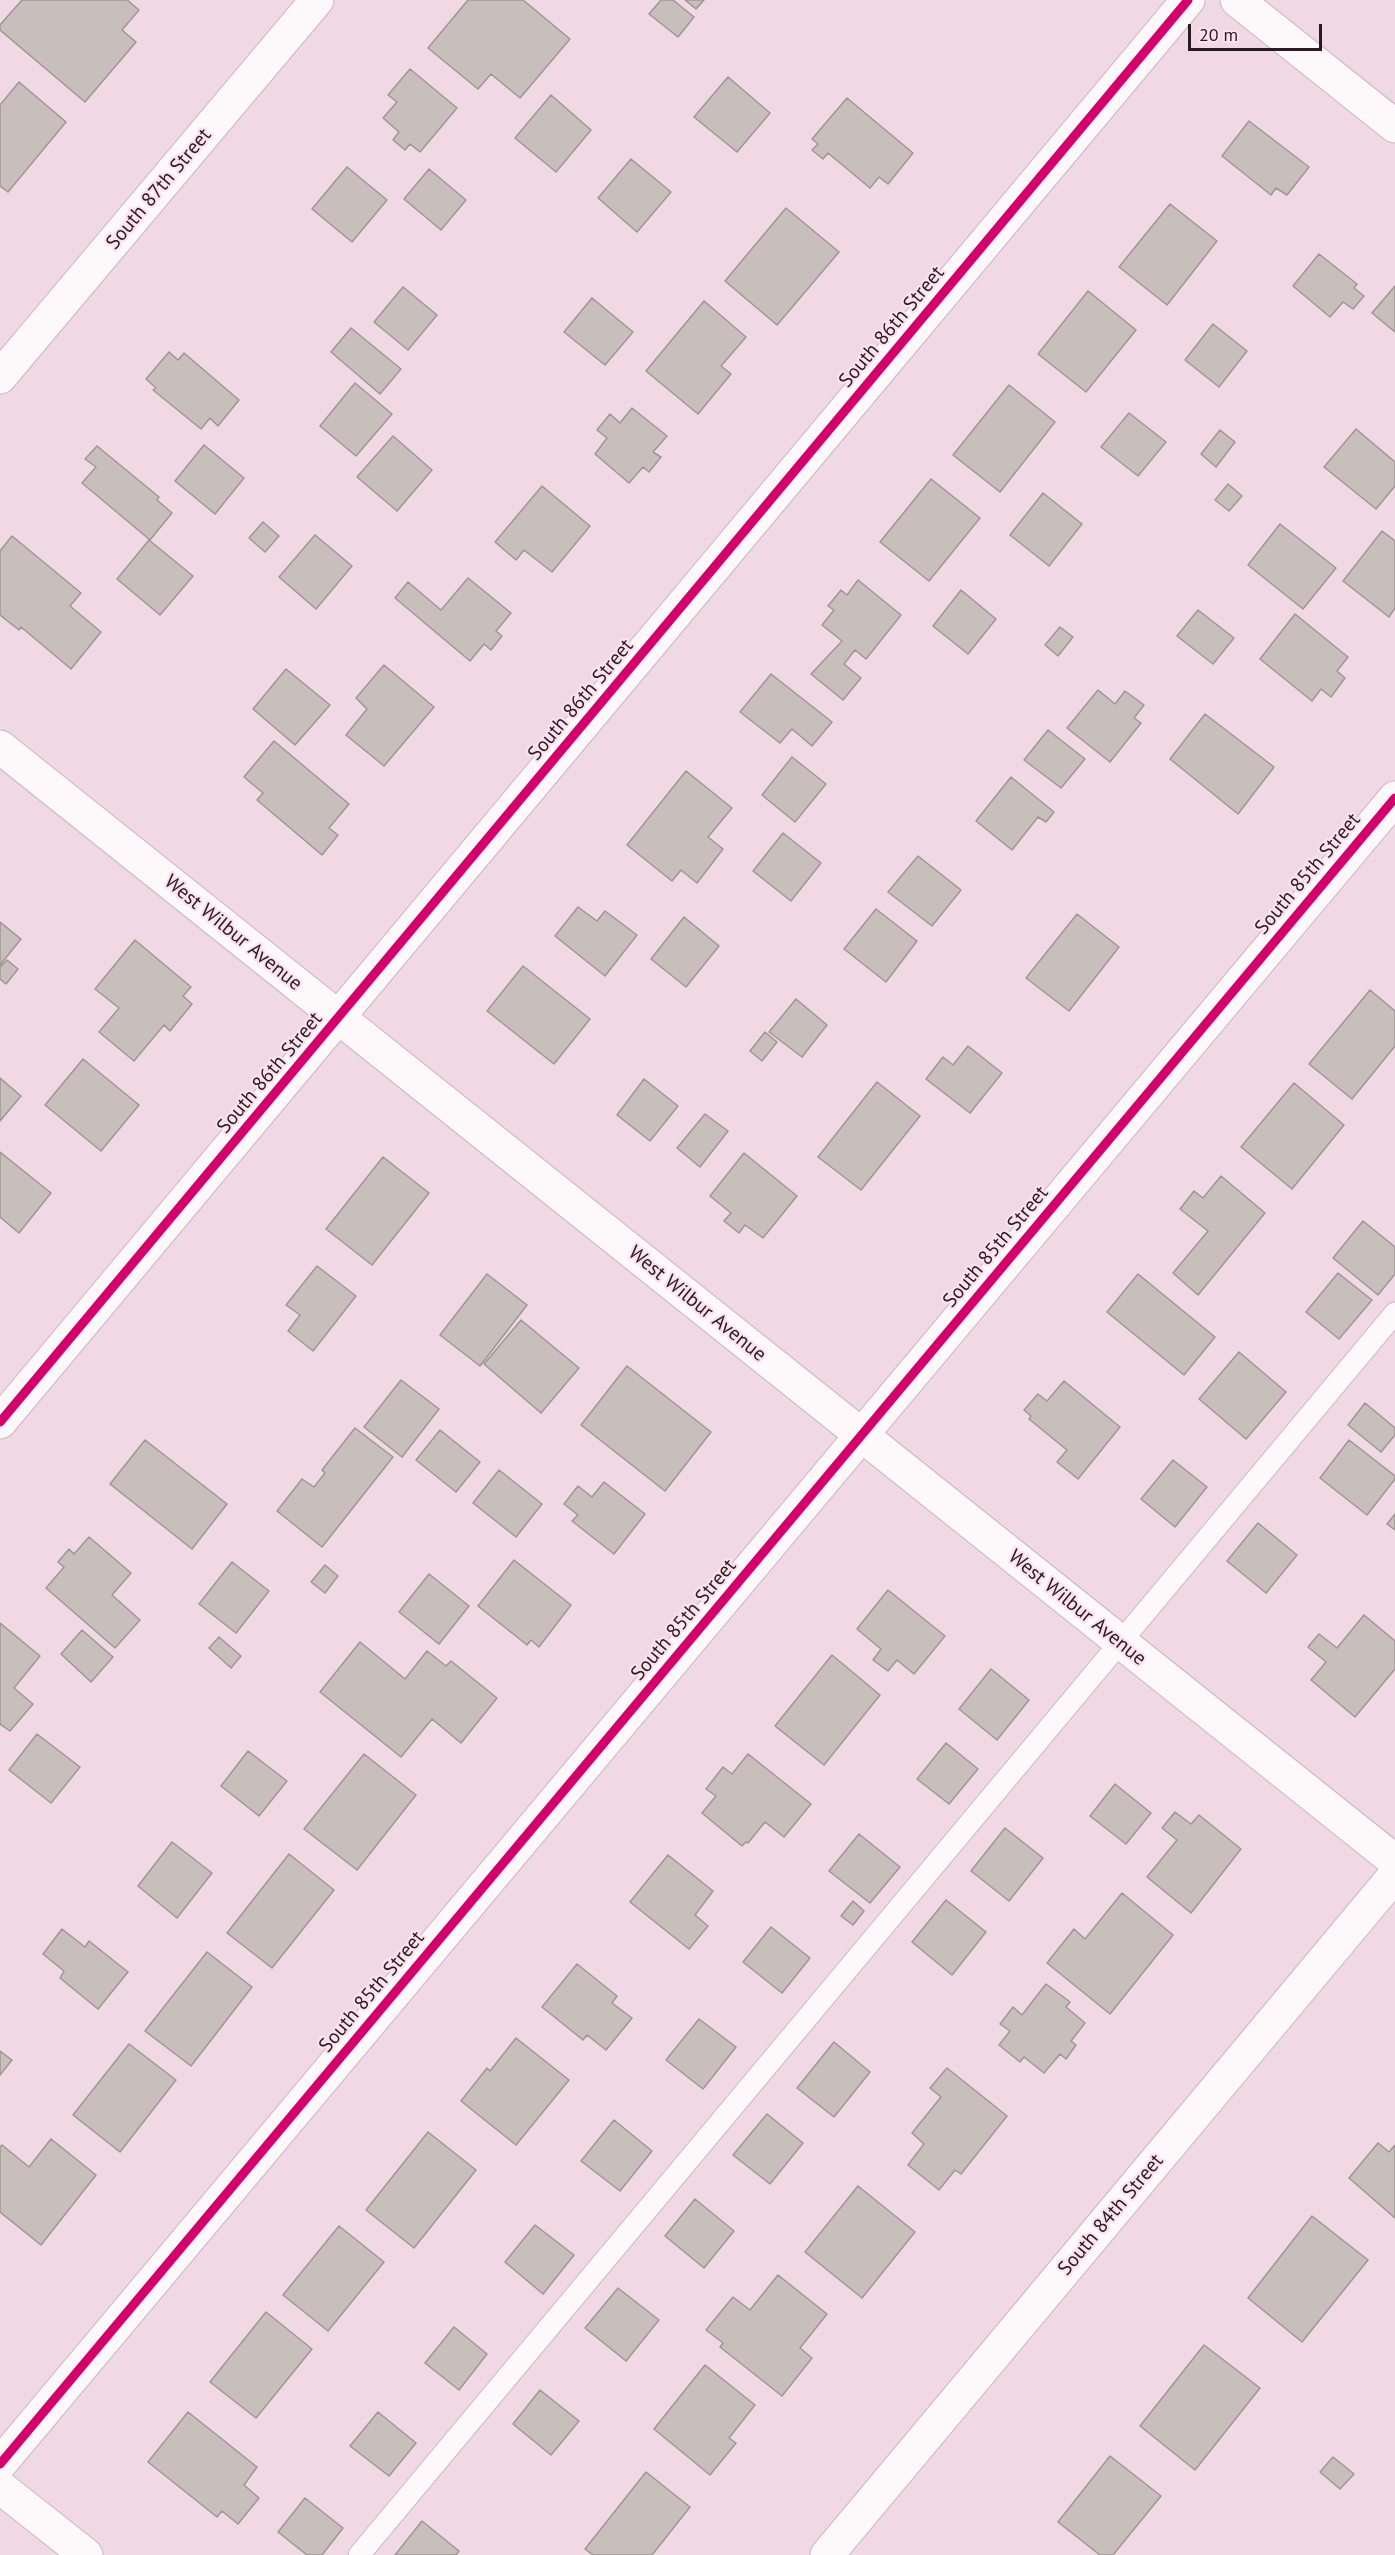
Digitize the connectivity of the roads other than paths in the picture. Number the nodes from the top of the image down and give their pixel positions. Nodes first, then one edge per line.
1 (317, 0) edge
2 (1188, 0) edge
3 (1238, 0) edge
4 (1395, 126) edge
5 (0, 377) edge
6 (0, 747) edge
7 (1395, 798) edge
8 (340, 1018) junction
9 (1395, 1313) edge
10 (0, 1422) edge
11 (861, 1436) junction
12 (1121, 1642) junction
13 (1395, 1861) edge
14 (1395, 1875) edge
15 (0, 2464) edge
16 (0, 2487) edge
17 (86, 2555) edge
18 (358, 2555) edge
19 (827, 2555) edge

1 - 5 street, South 87th Street
2 - 8 street, South 86th Street
3 - 4 street
6 - 8 street, West Wilbur Avenue
7 - 11 street, South 85th Street
8 - 10 street, South 86th Street
8 - 11 street, West Wilbur Avenue
9 - 12 lane
11 - 12 street, West Wilbur Avenue
11 - 15 street, South 85th Street
12 - 13 street, West Wilbur Avenue
12 - 18 lane
14 - 19 street, South 84th Street
16 - 17 street

